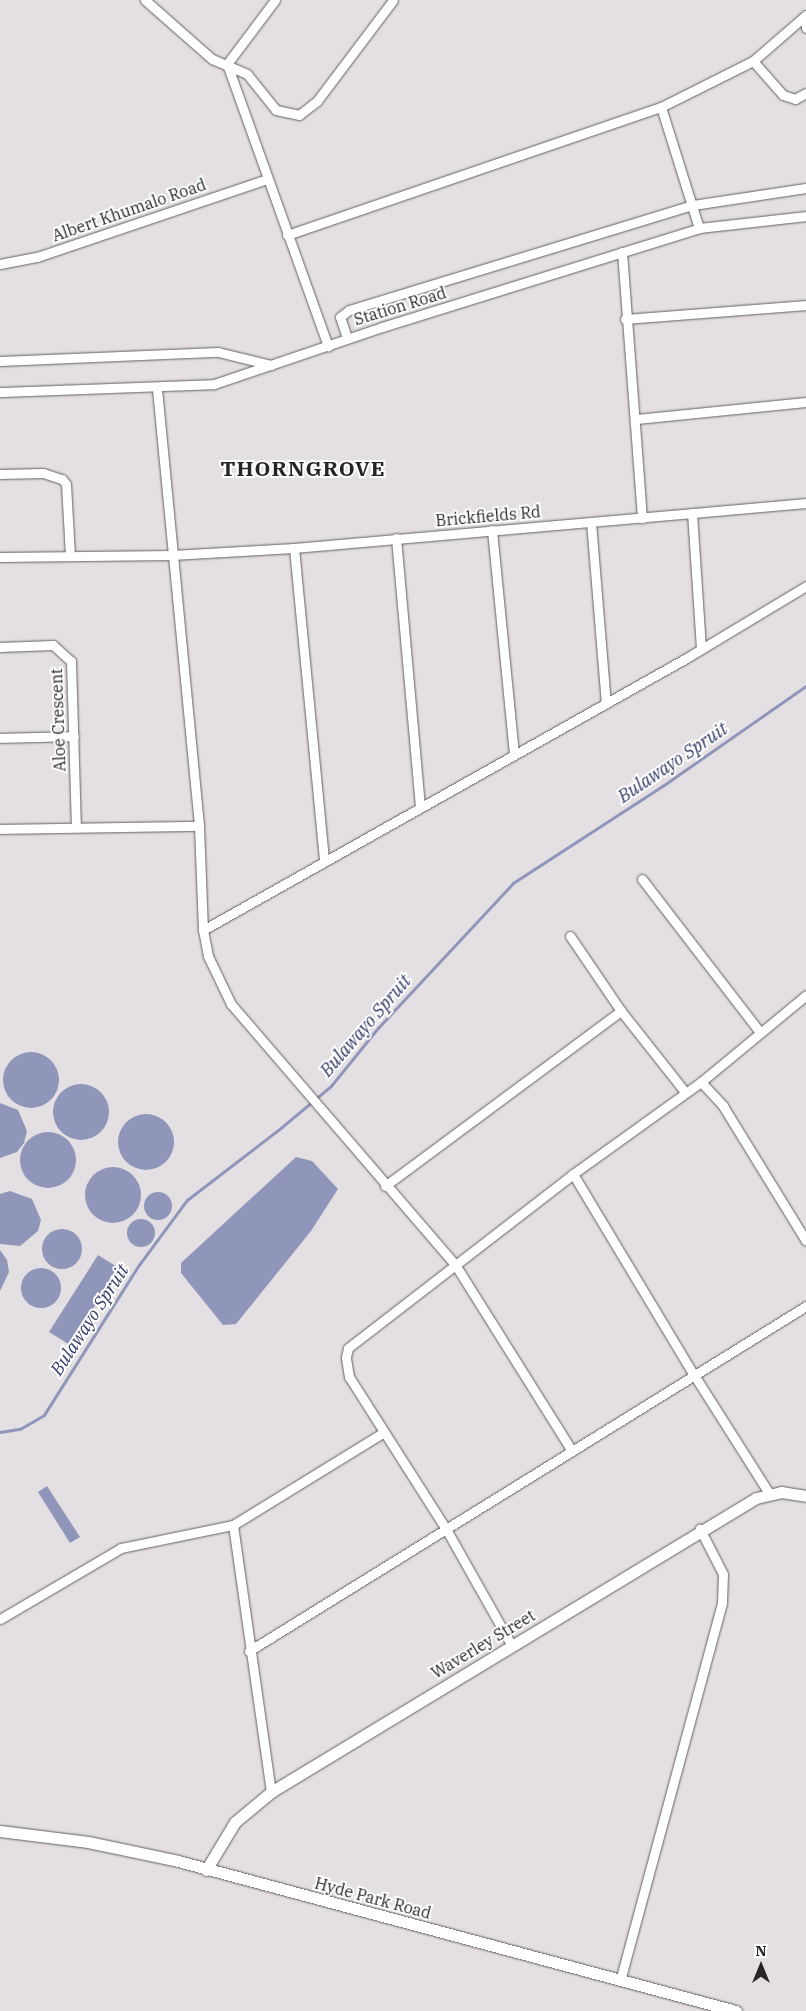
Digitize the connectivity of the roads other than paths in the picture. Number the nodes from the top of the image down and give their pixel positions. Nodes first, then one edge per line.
1 (145, 0) edge
2 (275, 0) edge
3 (393, 0) edge
4 (805, 16) edge
5 (806, 28) edge
6 (753, 61) junction
7 (227, 64) junction
8 (806, 93) edge
9 (661, 107) junction
10 (267, 179) junction
11 (806, 188) edge
12 (694, 205) junction
13 (806, 216) edge
14 (699, 228) junction
15 (288, 235) junction
16 (622, 252) junction
17 (0, 264) edge
18 (806, 305) edge
19 (625, 319) junction
20 (347, 338) junction
21 (328, 346) junction
22 (0, 360) edge
23 (271, 366) junction
24 (156, 388) junction
25 (0, 392) edge
26 (806, 402) edge
27 (636, 419) junction
28 (0, 474) edge
29 (806, 503) edge
30 (692, 512) junction
31 (642, 518) junction
32 (591, 522) junction
33 (492, 530) junction
34 (396, 538) junction
35 (294, 548) junction
36 (70, 555) junction
37 (172, 555) junction
38 (0, 557) edge
39 (806, 586) edge
40 (0, 647) edge
41 (701, 649) junction
42 (606, 703) junction
43 (74, 736) junction
44 (0, 738) edge
45 (514, 753) junction
46 (420, 806) junction
47 (199, 826) junction
48 (76, 827) junction
49 (0, 829) edge
50 (324, 861) junction
51 (642, 879) dead end
52 (203, 930) junction
53 (570, 936) dead end
54 (806, 995) edge
55 (621, 1011) junction
56 (760, 1032) junction
57 (701, 1082) junction
58 (685, 1092) junction
59 (573, 1174) junction
60 (385, 1186) junction
61 (806, 1241) edge
62 (456, 1266) junction
63 (806, 1306) edge
64 (694, 1375) junction
65 (384, 1432) junction
66 (572, 1451) junction
67 (769, 1493) junction
68 (806, 1496) edge
69 (233, 1525) junction
70 (446, 1529) junction
71 (700, 1529) junction
72 (0, 1619) edge
73 (512, 1646) junction
74 (249, 1651) junction
75 (271, 1792) junction
76 (0, 1831) edge
77 (206, 1870) junction
78 (620, 1980) junction
79 (736, 2011) edge

1 - 7 street
2 - 7 street
3 - 7 street
4 - 5 street
4 - 6 street
6 - 8 street
6 - 9 street
7 - 10 street
9 - 12 street
9 - 15 street
10 - 15 street
10 - 17 street, Albert Khumalo Road
11 - 12 street
12 - 14 street
12 - 20 street
13 - 14 street, Station Road
14 - 16 street, Station Road
15 - 21 street
16 - 19 street
16 - 20 street, Station Road
18 - 19 street
19 - 27 street
20 - 21 street, Station Road
21 - 23 street, Station Road
22 - 23 street
23 - 24 street, Station Road
24 - 25 street, Station Road
24 - 37 street
26 - 27 street
27 - 31 street
28 - 36 street
29 - 30 street, Brickfields Rd
30 - 31 street, Brickfields Rd
30 - 41 street
31 - 32 street, Brickfields Rd
32 - 33 street, Brickfields Rd
32 - 42 street
33 - 34 street, Brickfields Rd
33 - 45 street
34 - 35 street, Brickfields Rd
34 - 46 street
35 - 37 street, Brickfields Rd
35 - 50 street
36 - 37 street, Brickfields Rd
36 - 38 street, Brickfields Rd
37 - 47 street
39 - 41 street
40 - 43 street, Aloe Crescent
41 - 42 street
42 - 45 street
43 - 44 street
43 - 48 street, Aloe Crescent
45 - 46 street
46 - 50 street
47 - 48 street
47 - 52 street
48 - 49 street
50 - 52 street
51 - 56 street
52 - 60 street
53 - 55 street
54 - 56 street
55 - 58 street
55 - 60 street
56 - 57 street
57 - 58 street
57 - 61 street
58 - 59 street
59 - 62 street
59 - 64 street
60 - 62 street
62 - 65 street
62 - 66 street
63 - 64 street
64 - 66 street
64 - 67 street
65 - 69 street
65 - 70 street
66 - 70 street
67 - 68 street, Waverley Street
67 - 71 street, Waverley Street
69 - 72 street
69 - 74 street
70 - 73 street
70 - 74 street
71 - 73 street, Waverley Street
71 - 78 street
73 - 75 street, Waverley Street
74 - 75 street
75 - 77 street, Waverley Street
76 - 77 street, Hyde Park Road
77 - 78 street, Hyde Park Road
78 - 79 street, Hyde Park Road

